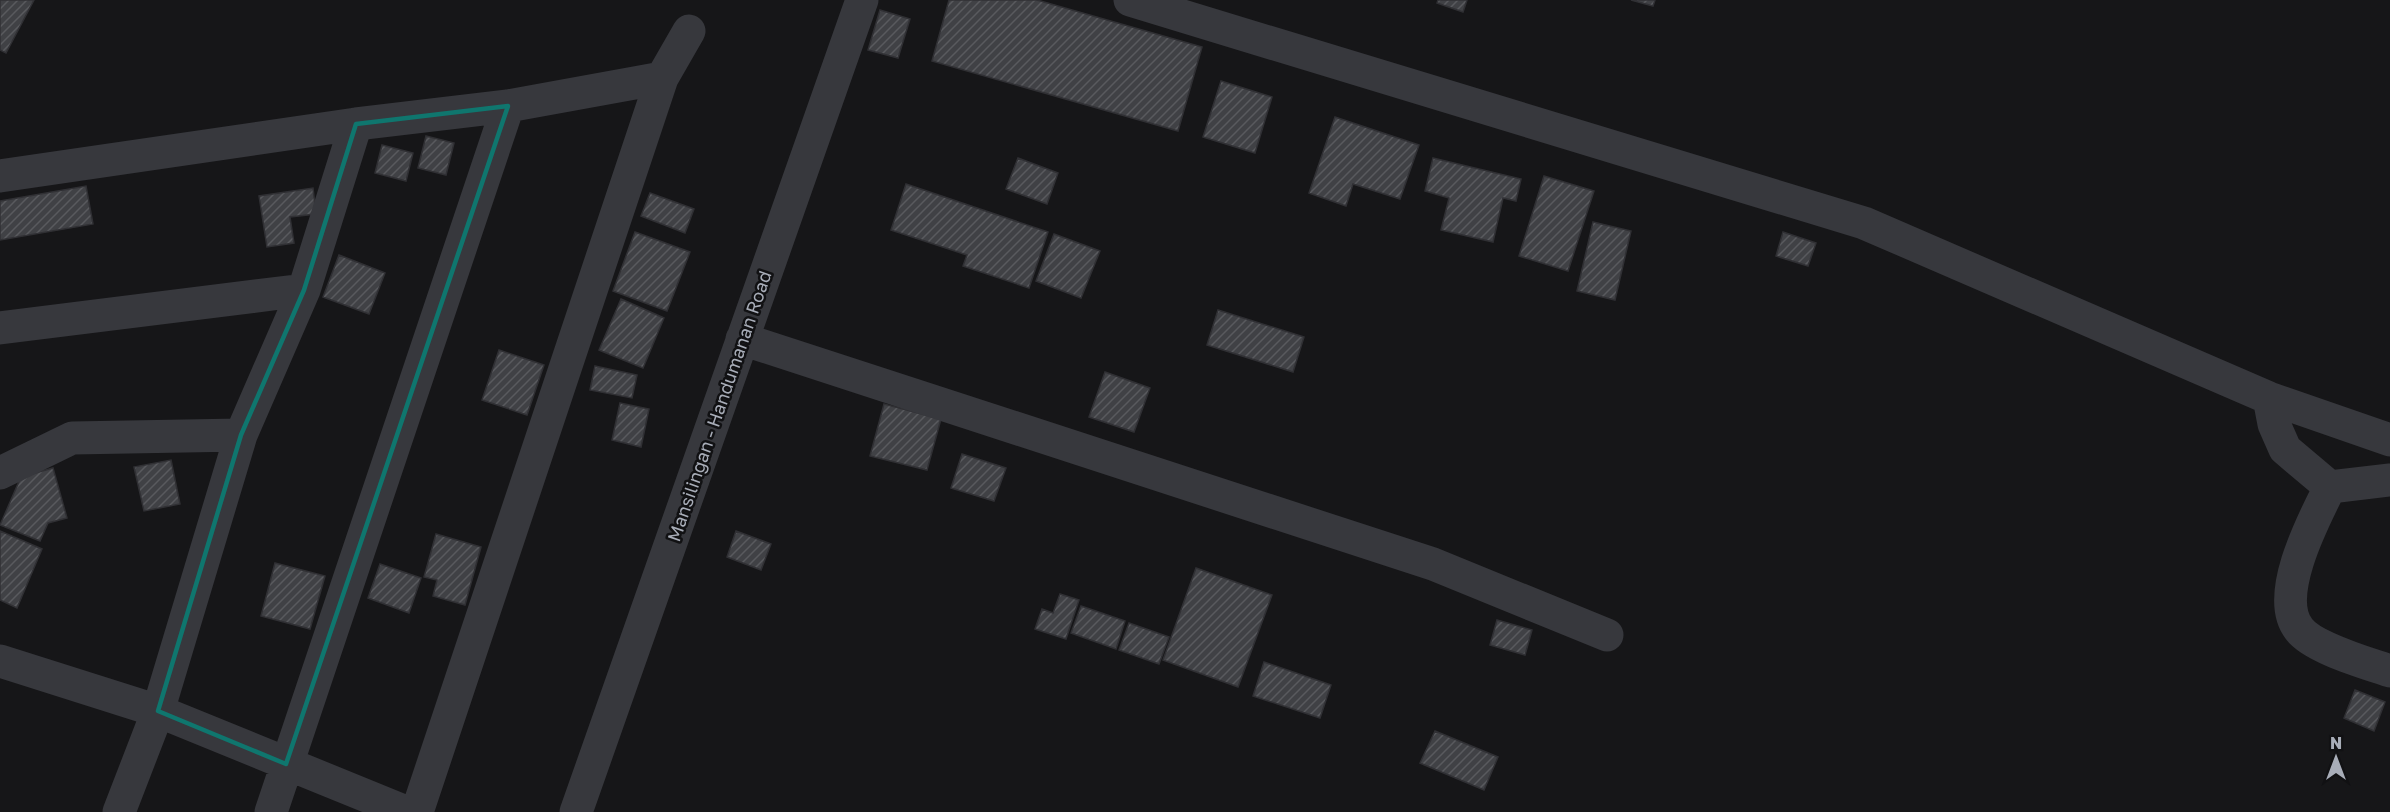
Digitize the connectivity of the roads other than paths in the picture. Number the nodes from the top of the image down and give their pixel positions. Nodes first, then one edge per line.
1 (862, 0) edge
2 (1130, 0) edge
3 (689, 31) dead end
4 (662, 78) junction
5 (508, 106) junction
6 (356, 124) junction
7 (0, 176) edge
8 (304, 290) junction
9 (0, 328) edge
10 (742, 339) junction
11 (2269, 398) junction
12 (241, 435) junction
13 (2390, 440) edge
14 (0, 473) edge
15 (2390, 480) edge
16 (2330, 487) junction
17 (1607, 635) dead end
18 (0, 661) edge
19 (2390, 672) edge
20 (158, 711) junction
21 (286, 764) junction
22 (119, 812) edge
23 (271, 812) edge
24 (406, 812) edge
25 (417, 812) edge
26 (576, 812) edge

1 - 10 street, Mansilingan - Handumanan Road
2 - 11 street
3 - 4 street
4 - 5 street
4 - 25 street
5 - 6 street
5 - 21 street
6 - 7 street
6 - 8 street
8 - 9 street
8 - 12 street
10 - 17 street
10 - 26 street, Mansilingan - Handumanan Road
11 - 13 street
11 - 16 street
12 - 14 street
12 - 20 street
15 - 16 street
16 - 19 street
18 - 20 street
20 - 21 street
20 - 22 street
21 - 23 street
21 - 24 street

